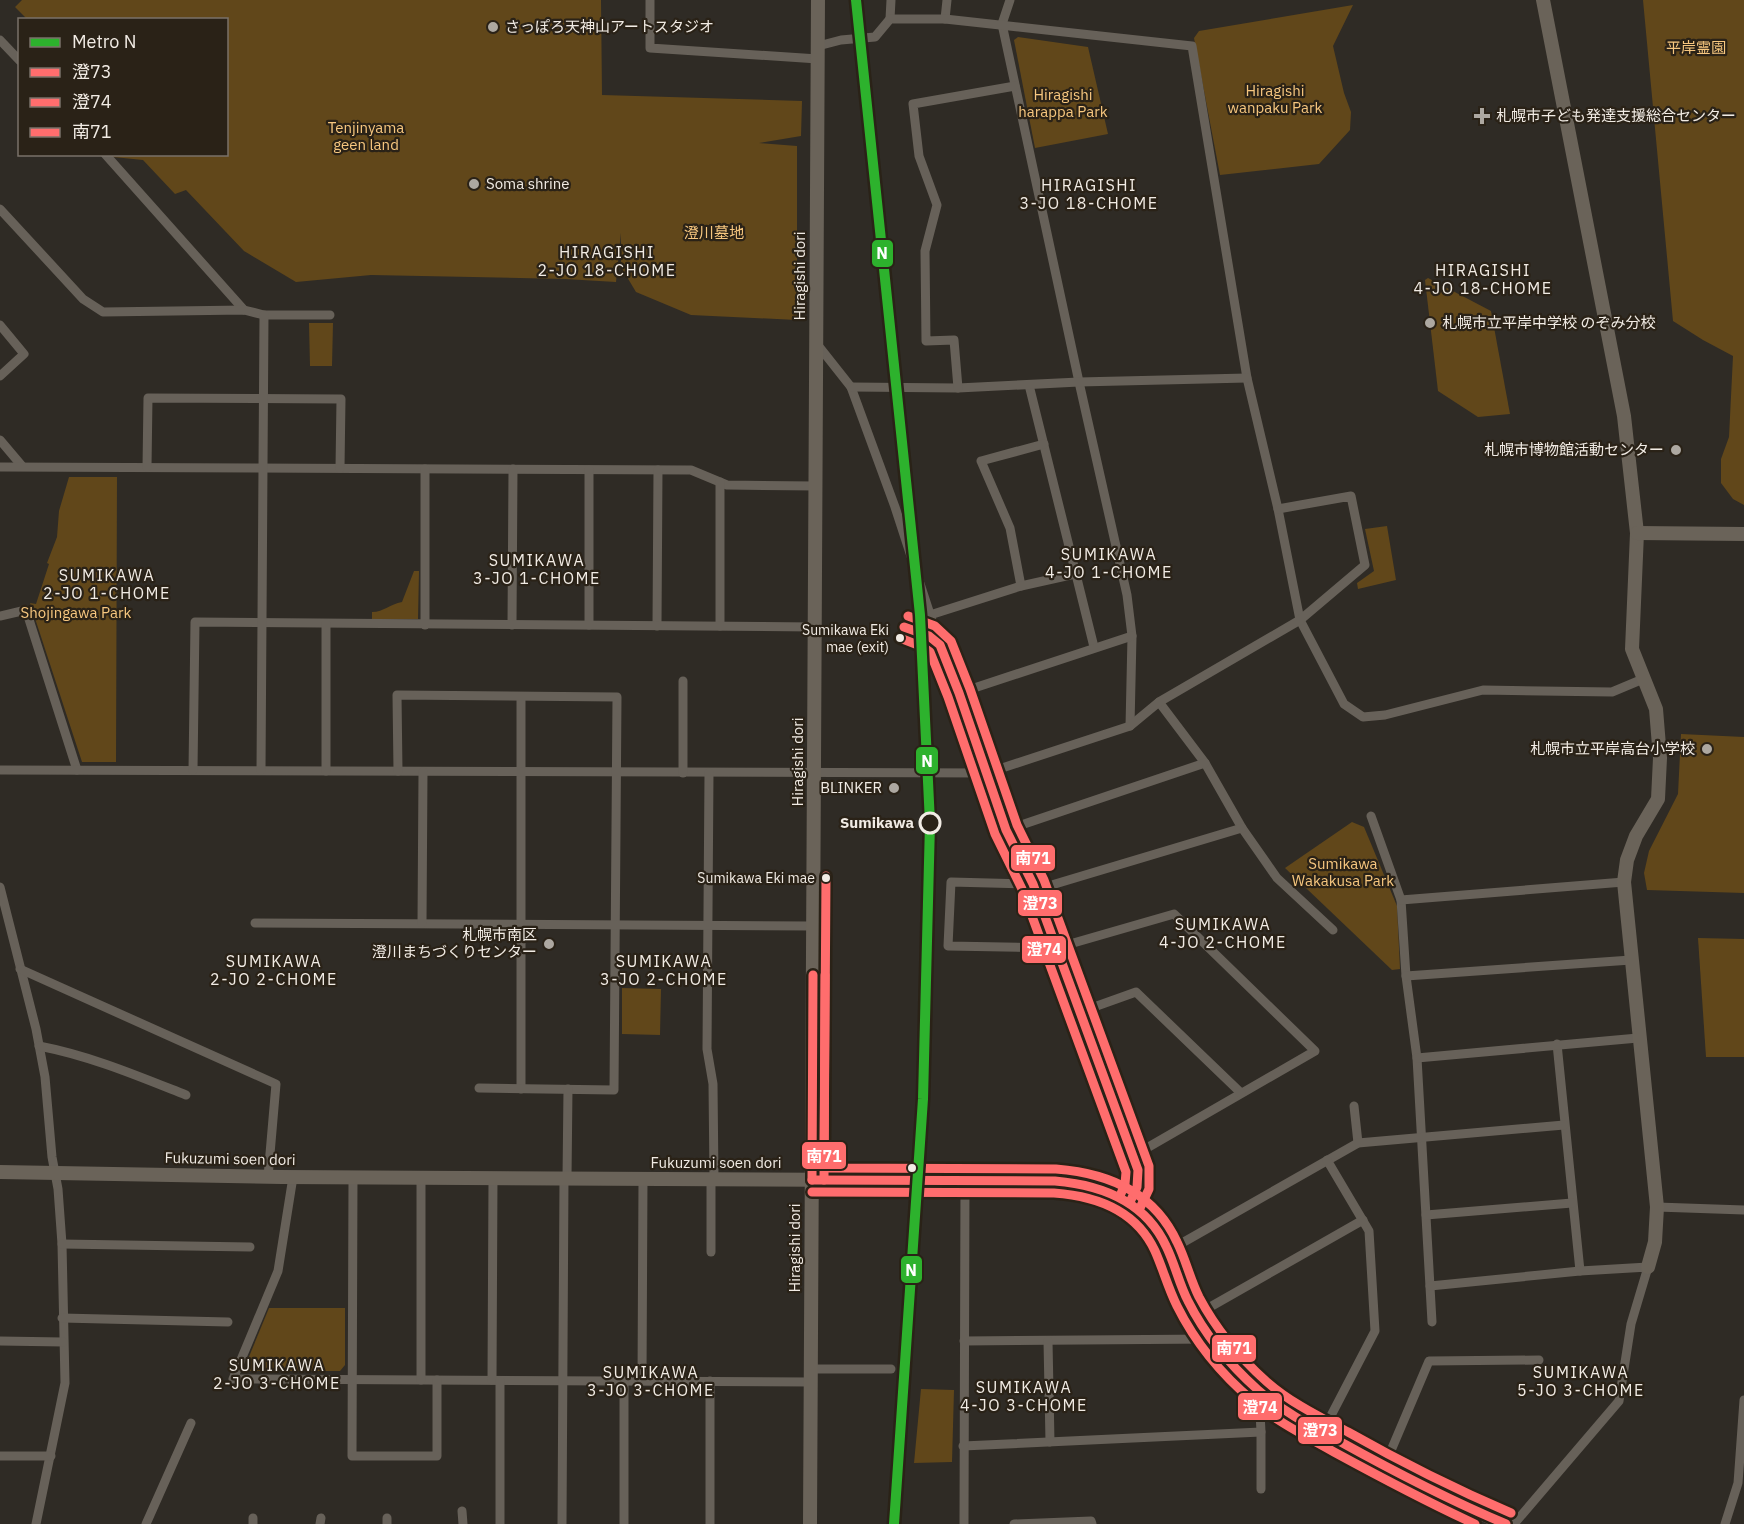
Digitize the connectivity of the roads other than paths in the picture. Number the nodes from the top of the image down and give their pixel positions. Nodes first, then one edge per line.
1 (650, 0) edge
2 (818, 0) edge
3 (891, 0) edge
4 (947, 0) edge
5 (1010, 0) edge
6 (1543, 0) edge
7 (890, 19) junction
8 (945, 19) junction
9 (1002, 24) junction
10 (0, 40) edge
11 (818, 52) junction
12 (18, 60) edge
13 (1015, 86) junction
14 (107, 156) edge
15 (0, 209) edge
16 (244, 310) junction
17 (264, 315) junction
18 (330, 315) dead end
19 (0, 325) edge
20 (817, 344) junction
21 (0, 376) edge
22 (1247, 378) junction
23 (1079, 382) junction
24 (1029, 385) junction
25 (851, 387) junction
26 (958, 388) junction
27 (263, 399) junction
28 (0, 440) edge
29 (1044, 444) junction
30 (22, 466) junction
31 (0, 467) edge
32 (147, 467) junction
33 (262, 468) junction
34 (340, 468) junction
35 (425, 469) junction
36 (513, 470) junction
37 (589, 470) junction
38 (658, 470) junction
39 (720, 482) junction
40 (816, 486) junction
41 (1278, 509) junction
42 (1637, 533) junction
43 (1744, 534) edge
44 (1076, 574) junction
45 (1021, 586) junction
46 (0, 615) edge
47 (930, 615) junction
48 (1300, 620) junction
49 (262, 623) junction
50 (326, 624) junction
51 (425, 625) junction
52 (512, 625) junction
53 (589, 626) junction
54 (657, 626) junction
55 (720, 626) junction
56 (815, 627) junction
57 (1132, 636) junction
58 (1094, 647) junction
59 (1643, 679) junction
60 (683, 681) dead end
61 (959, 693) junction
62 (521, 697) junction
63 (1159, 702) junction
64 (1130, 726) junction
65 (1205, 763) junction
66 (0, 770) edge
67 (77, 770) junction
68 (193, 770) junction
69 (261, 770) junction
70 (326, 771) junction
71 (398, 771) junction
72 (423, 771) junction
73 (521, 772) junction
74 (617, 772) junction
75 (683, 773) junction
76 (709, 773) junction
77 (814, 774) junction
78 (987, 774) junction
79 (1371, 816) dead end
80 (1242, 828) junction
81 (1006, 830) junction
82 (1624, 882) junction
83 (0, 887) edge
84 (1034, 887) junction
85 (1401, 900) junction
86 (255, 923) dead end
87 (422, 923) junction
88 (522, 924) junction
89 (616, 924) junction
90 (708, 925) junction
91 (813, 926) junction
92 (1334, 930) dead end
93 (1056, 948) junction
94 (1631, 960) junction
95 (20, 969) junction
96 (1406, 976) junction
97 (1080, 1012) junction
98 (1638, 1038) junction
99 (1557, 1044) junction
100 (39, 1046) junction
101 (1417, 1058) junction
102 (479, 1088) dead end
103 (521, 1089) junction
104 (568, 1089) junction
105 (1241, 1093) junction
106 (186, 1095) dead end
107 (1354, 1106) dead end
108 (1564, 1125) junction
109 (1421, 1136) junction
110 (1358, 1143) junction
111 (1133, 1156) junction
112 (1327, 1160) junction
113 (0, 1172) edge
114 (55, 1173) junction
115 (268, 1176) junction
116 (293, 1177) junction
117 (353, 1177) junction
118 (421, 1178) junction
119 (493, 1178) junction
120 (565, 1178) junction
121 (643, 1179) junction
122 (713, 1179) junction
123 (812, 1180) junction
124 (965, 1180) junction
125 (1130, 1202) junction
126 (1572, 1203) junction
127 (1657, 1207) junction
128 (1744, 1210) edge
129 (1426, 1215) junction
130 (1363, 1220) junction
131 (62, 1244) junction
132 (250, 1247) dead end
133 (1168, 1251) junction
134 (711, 1252) dead end
135 (1648, 1267) junction
136 (1580, 1271) junction
137 (1430, 1286) junction
138 (1196, 1315) junction
139 (62, 1318) junction
140 (228, 1322) dead end
141 (1432, 1322) dead end
142 (1210, 1339) junction
143 (0, 1341) edge
144 (963, 1341) junction
145 (1048, 1341) junction
146 (63, 1342) junction
147 (1539, 1360) dead end
148 (891, 1369) dead end
149 (811, 1375) junction
150 (352, 1379) junction
151 (421, 1380) junction
152 (437, 1380) junction
153 (496, 1380) junction
154 (563, 1381) junction
155 (624, 1381) junction
156 (642, 1381) junction
157 (710, 1381) junction
158 (1259, 1392) junction
159 (1744, 1400) edge
160 (191, 1423) dead end
161 (1323, 1431) junction
162 (1261, 1432) junction
163 (1050, 1442) junction
164 (963, 1446) junction
165 (0, 1456) edge
166 (51, 1456) junction
167 (1384, 1467) junction
168 (1261, 1490) dead end
169 (462, 1511) dead end
170 (36, 1524) edge
171 (146, 1524) edge
172 (463, 1524) edge
173 (500, 1524) edge
174 (562, 1524) edge
175 (624, 1524) edge
176 (710, 1524) edge
177 (810, 1524) edge
178 (964, 1524) edge
179 (1014, 1524) edge
180 (1092, 1524) edge
181 (1506, 1524) edge
182 (1514, 1524) edge
183 (1725, 1524) edge

1 - 11 street
2 - 11 street, Hiragishi dori
3 - 7 street
4 - 8 street
5 - 9 street
6 - 42 street
7 - 8 street
7 - 11 street
8 - 9 street
9 - 13 street
9 - 22 street
10 - 12 street
11 - 20 street, Hiragishi dori
13 - 23 street
13 - 26 street
14 - 16 street
15 - 16 street
16 - 17 street
17 - 18 street
17 - 27 street
19 - 21 street
20 - 25 street
20 - 40 street, Hiragishi dori
22 - 23 street
22 - 41 street
23 - 24 street
23 - 57 street
24 - 26 street
24 - 29 street
25 - 26 street
25 - 47 street
27 - 32 street
27 - 33 street
27 - 34 street
28 - 30 street
29 - 44 street
29 - 45 street
30 - 31 street
30 - 32 street
32 - 33 street
33 - 34 street
33 - 49 street
34 - 35 street
35 - 36 street
35 - 51 street
36 - 37 street
36 - 52 street
37 - 38 street
37 - 53 street
38 - 39 street
38 - 54 street
39 - 40 street
39 - 55 street
40 - 56 street, Hiragishi dori
41 - 48 street
41 - 48 street
42 - 43 street
42 - 59 street
44 - 45 street
44 - 58 street
45 - 47 street
46 - 67 street
47 - 61 street
48 - 59 street
48 - 63 street
49 - 50 street
49 - 68 street
49 - 69 street
50 - 51 street
50 - 70 street
51 - 52 street
52 - 53 street
53 - 54 street
54 - 55 street
55 - 56 street
56 - 77 street, Hiragishi dori
57 - 58 street
57 - 64 street
58 - 61 street
59 - 82 street
60 - 75 street
61 - 78 street
62 - 71 street
62 - 73 street
62 - 74 street
63 - 64 street
63 - 65 street
64 - 78 street
65 - 80 street
65 - 81 street
66 - 67 street
67 - 68 street
68 - 69 street
69 - 70 street
70 - 71 street
71 - 72 street
72 - 73 street
72 - 87 street
73 - 74 street
73 - 88 street
74 - 75 street
74 - 89 street
75 - 76 street
76 - 77 street
76 - 90 street
77 - 78 street
77 - 91 street, Hiragishi dori
78 - 81 street
79 - 85 street
80 - 84 street
80 - 92 street
81 - 84 street
82 - 85 street
82 - 94 street
83 - 95 street
84 - 93 street
84 - 93 street
85 - 96 street
86 - 87 street
87 - 88 street
88 - 89 street
88 - 103 street
89 - 90 street
89 - 104 street
90 - 91 street
90 - 122 street
91 - 123 street, Hiragishi dori
93 - 97 street
93 - 105 street
94 - 96 street
94 - 98 street
95 - 100 street
95 - 115 street
96 - 101 street
97 - 105 street
97 - 111 street
98 - 99 street
98 - 127 street
99 - 101 street
99 - 108 street
100 - 106 street
100 - 114 street
101 - 109 street
102 - 103 street
103 - 104 street
104 - 120 street
105 - 111 street
107 - 110 street
108 - 109 street
108 - 126 street
109 - 110 street
109 - 129 street
110 - 112 street
111 - 125 street
112 - 130 street
112 - 133 street
113 - 114 street, Fukuzumi soen dori
114 - 115 street, Fukuzumi soen dori
114 - 131 street
115 - 116 street, Fukuzumi soen dori
116 - 117 street, Fukuzumi soen dori
116 - 150 street
117 - 118 street, Fukuzumi soen dori
117 - 150 street
118 - 119 street, Fukuzumi soen dori
118 - 151 street
119 - 120 street, Fukuzumi soen dori
119 - 153 street
120 - 121 street, Fukuzumi soen dori
120 - 154 street
121 - 122 street, Fukuzumi soen dori
121 - 156 street
122 - 123 street, Fukuzumi soen dori
122 - 134 street
123 - 124 street, Fukuzumi soen dori
123 - 149 street, Hiragishi dori
124 - 125 street, Fukuzumi soen dori
124 - 144 street
125 - 133 street, Fukuzumi soen dori
126 - 129 street
126 - 136 street
127 - 128 street
127 - 135 street
129 - 137 street
130 - 138 street
130 - 161 street
131 - 132 street
131 - 139 street
133 - 138 street, Fukuzumi soen dori
135 - 136 street
135 - 182 street
136 - 137 street
137 - 141 street
138 - 142 street, Fukuzumi soen dori
139 - 140 street
139 - 146 street
142 - 145 street
142 - 158 street, Fukuzumi soen dori
143 - 146 street
144 - 145 street
144 - 164 street
145 - 163 street
146 - 166 street
147 - 167 street
148 - 149 street
149 - 157 street
149 - 177 street, Hiragishi dori
150 - 151 street
150 - 152 street
151 - 152 street
152 - 153 street
153 - 154 street
153 - 173 street
154 - 155 street
154 - 174 street
155 - 156 street
155 - 175 street
156 - 157 street
157 - 176 street
158 - 161 street, Fukuzumi soen dori
158 - 162 street
159 - 183 street
160 - 171 street
161 - 167 street, Fukuzumi soen dori
162 - 163 street
162 - 168 street
163 - 164 street
164 - 178 street
165 - 166 street
166 - 170 street
167 - 181 street, Fukuzumi soen dori
169 - 172 street
179 - 180 street

